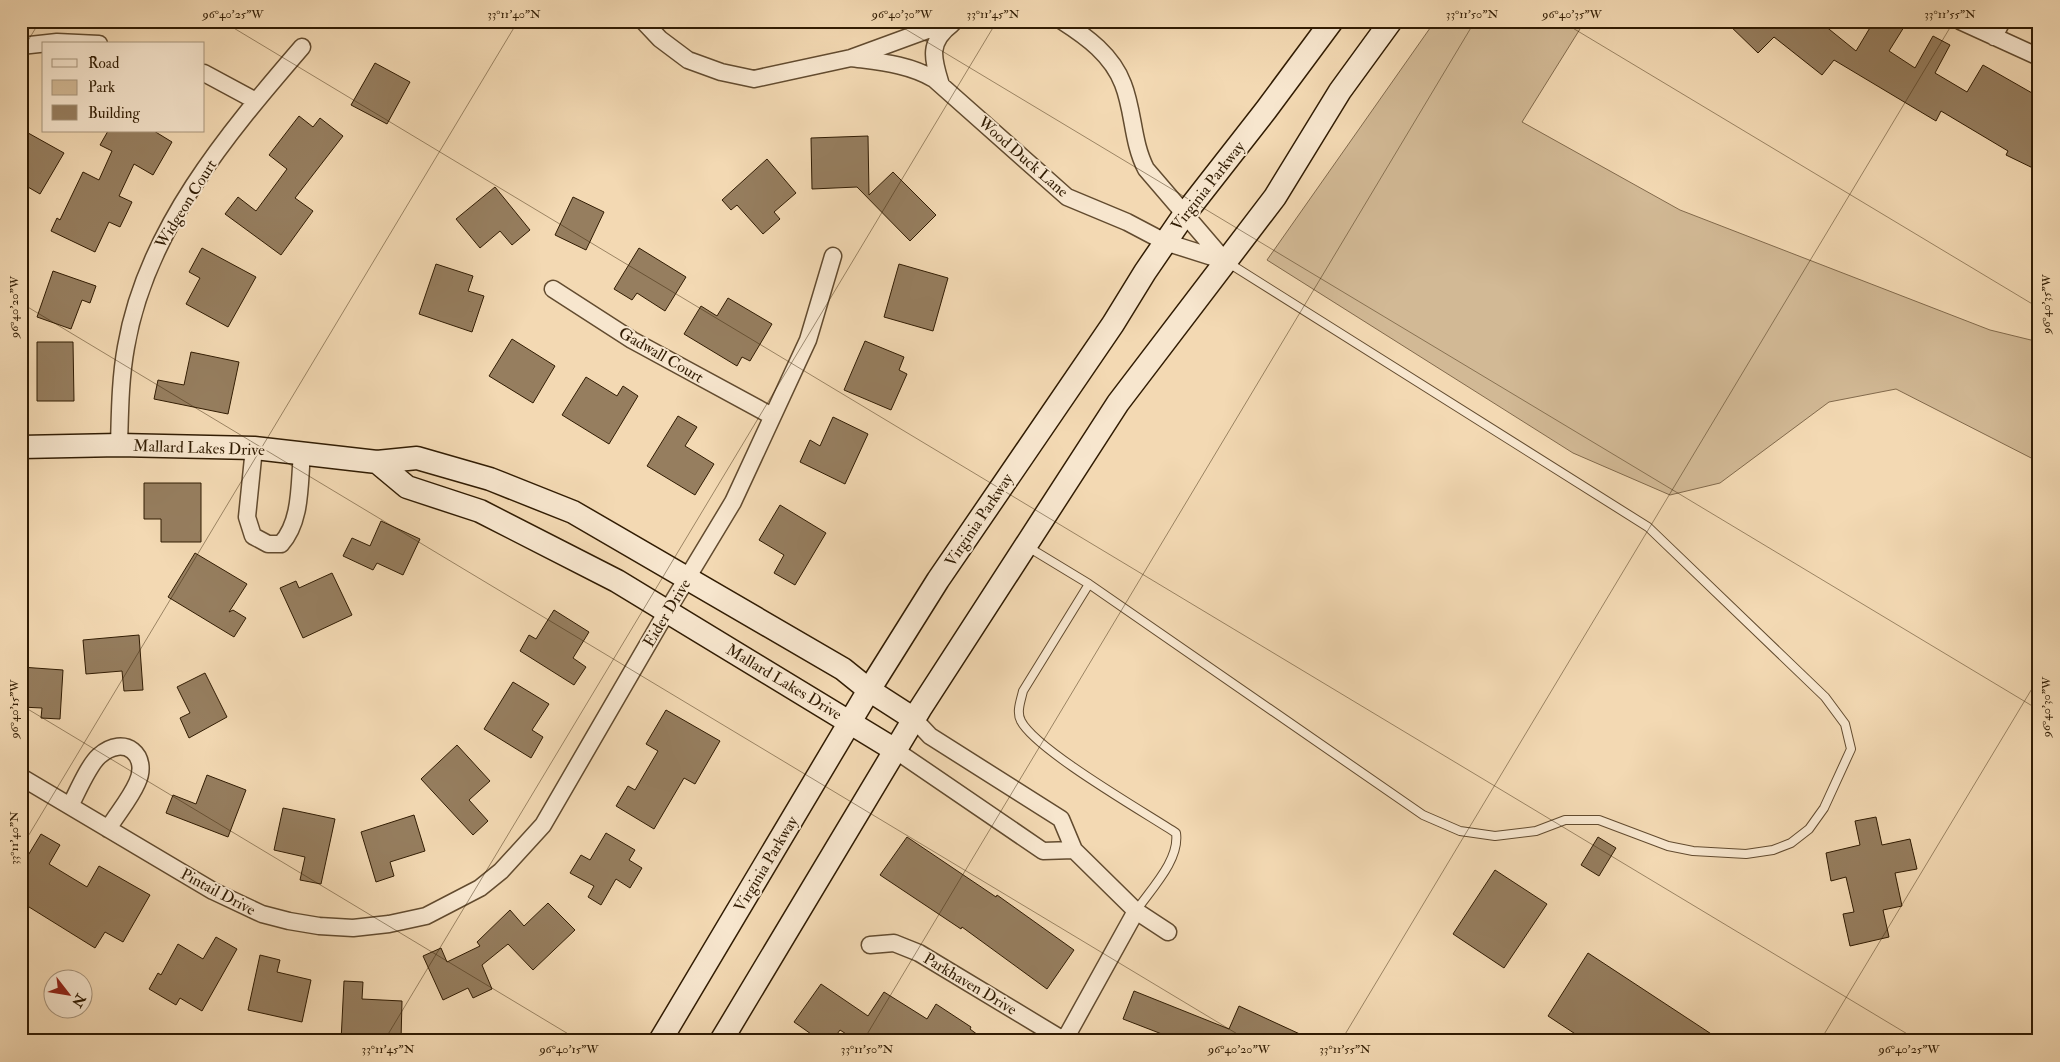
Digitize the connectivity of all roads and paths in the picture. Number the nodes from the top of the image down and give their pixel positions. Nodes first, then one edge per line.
1 (643, 21) edge
2 (954, 21) edge
3 (1062, 21) edge
4 (1332, 21) edge
5 (1391, 21) edge
6 (1960, 21) edge
7 (2002, 21) edge
8 (1994, 37) junction
9 (42, 44) edge
10 (21, 46) edge
11 (302, 47) dead end
12 (2039, 57) edge
13 (850, 58) junction
14 (205, 74) edge
15 (941, 85) junction
16 (256, 100) junction
17 (1184, 215) junction
18 (1165, 242) junction
19 (833, 256) dead end
20 (1225, 261) junction
21 (553, 289) dead end
22 (772, 416) junction
23 (119, 446) junction
24 (21, 447) edge
25 (254, 448) junction
26 (302, 454) junction
27 (377, 462) junction
28 (1026, 546) junction
29 (688, 577) junction
30 (1089, 584) junction
31 (666, 613) junction
32 (869, 690) junction
33 (914, 718) junction
34 (850, 722) junction
35 (895, 750) junction
36 (21, 777) edge
37 (70, 806) junction
38 (108, 829) junction
39 (1074, 850) junction
40 (1136, 911) junction
41 (426, 916) joint
42 (1168, 932) dead end
43 (870, 945) dead end
44 (660, 1041) edge
45 (721, 1041) edge
46 (1064, 1041) edge

1 - 13 street, Wood Duck Lane
2 - 13 street, Wood Duck Lane
2 - 15 street, Wood Duck Lane
3 - 17 street
4 - 17 main road, Virginia Parkway
5 - 20 main road
6 - 8 street
7 - 8 street
8 - 12 street
9 - 10 street
11 - 16 street, Widgeon Court
13 - 15 street, Wood Duck Lane
14 - 16 street
15 - 18 street, Wood Duck Lane
16 - 23 street, Widgeon Court
17 - 18 main road, Virginia Parkway
17 - 20 street
18 - 20 street, Wood Duck Lane
18 - 32 main road, Virginia Parkway
19 - 22 street, Eider Drive
20 - 28 main road
20 - 30 lane
21 - 22 street, Gadwall Court
22 - 29 street, Eider Drive
23 - 24 main road, Mallard Lakes Drive
23 - 25 main road, Mallard Lakes Drive
25 - 26 main road, Mallard Lakes Drive
25 - 26 street
26 - 27 main road, Mallard Lakes Drive
27 - 29 main road, Mallard Lakes Drive
27 - 31 main road, Mallard Lakes Drive
28 - 30 lane
28 - 33 main road
29 - 31 street, Eider Drive
29 - 32 main road, Mallard Lakes Drive
30 - 40 lane
31 - 34 main road, Mallard Lakes Drive
31 - 41 street, Eider Drive
32 - 33 main road, Mallard Lakes Drive
32 - 34 main road, Virginia Parkway
33 - 35 main road
33 - 39 street
34 - 35 main road, Mallard Lakes Drive
34 - 44 main road, Virginia Parkway
35 - 39 street, Mallard Lakes Drive
35 - 45 main road
36 - 37 street, Pintail Drive
37 - 38 street, Pintail Drive
37 - 38 street
38 - 41 street, Pintail Drive
39 - 40 street
40 - 42 street
40 - 46 street
43 - 46 street, Parkhaven Drive

